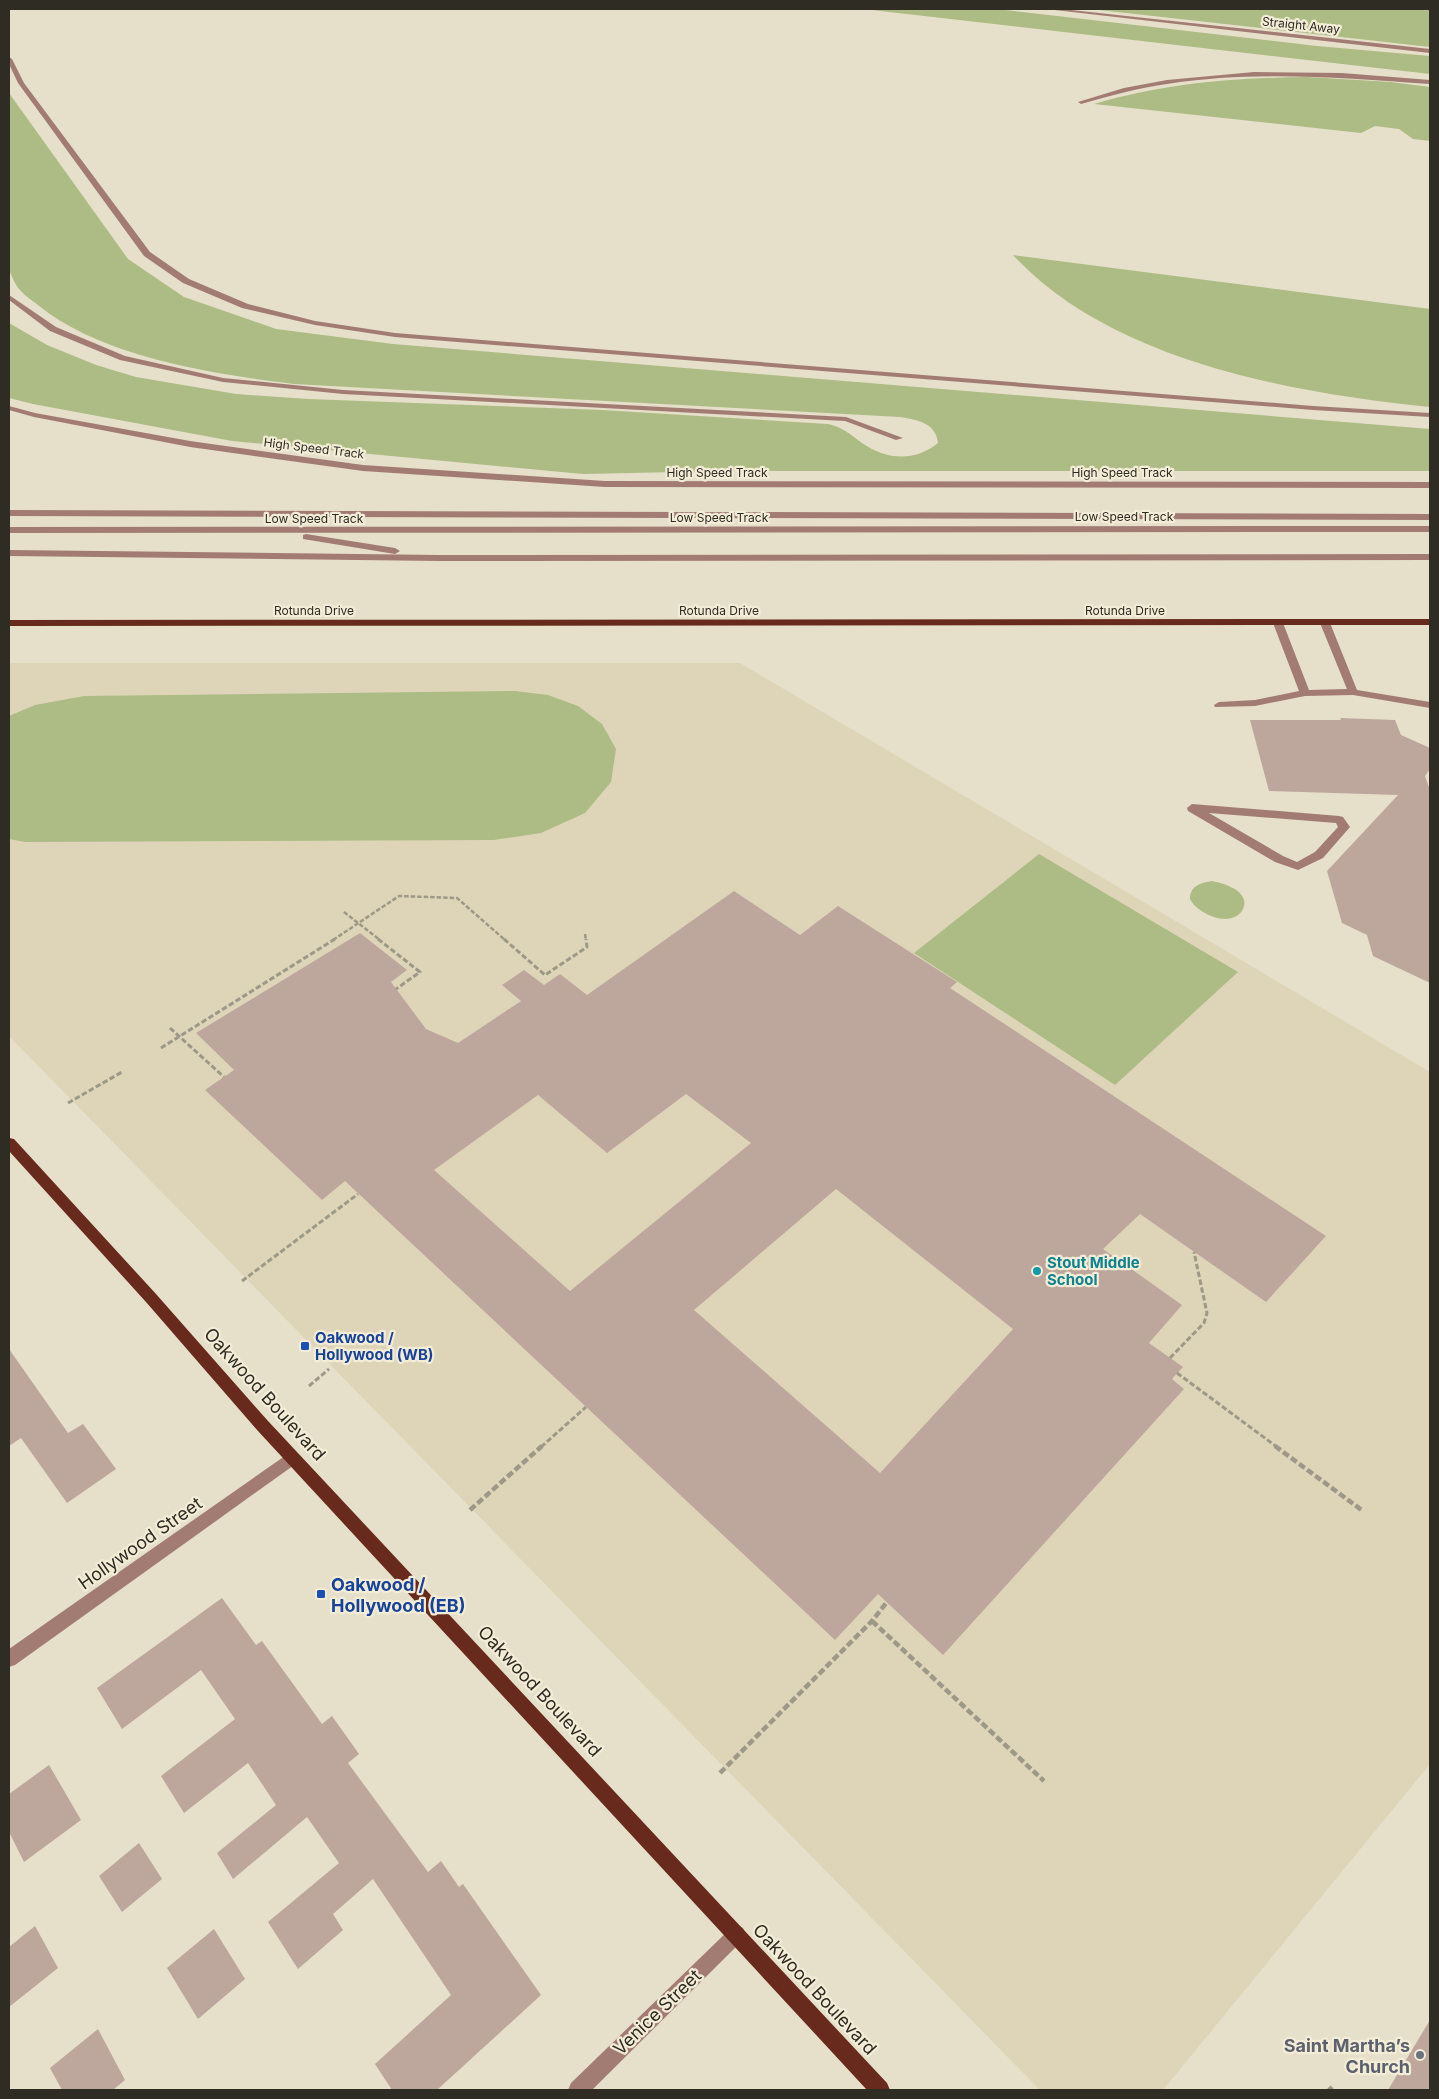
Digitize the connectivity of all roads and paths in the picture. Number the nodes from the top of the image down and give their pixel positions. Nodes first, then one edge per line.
1 (1049, 9) edge
2 (1430, 51) edge
3 (9, 59) edge
4 (1430, 82) edge
5 (1082, 102) dead end
6 (9, 297) edge
7 (9, 408) edge
8 (1430, 415) edge
9 (899, 438) dead end
10 (1430, 484) edge
11 (9, 513) edge
12 (1430, 517) edge
13 (1430, 529) edge
14 (9, 530) edge
15 (268, 531) junction
16 (9, 553) edge
17 (1430, 557) edge
18 (439, 558) junction
19 (1430, 622) edge
20 (9, 623) edge
21 (1278, 623) junction
22 (1325, 623) junction
23 (1353, 692) junction
24 (1305, 693) junction
25 (1430, 704) edge
26 (1219, 705) dead end
27 (1192, 808) joint
28 (344, 912) dead end
29 (359, 924) junction
30 (586, 934) dead end
31 (396, 989) dead end
32 (170, 1028) dead end
33 (180, 1036) junction
34 (161, 1048) dead end
35 (122, 1072) dead end
36 (224, 1077) dead end
37 (68, 1103) dead end
38 (9, 1143) edge
39 (358, 1194) dead end
40 (1194, 1252) dead end
41 (242, 1281) dead end
42 (1170, 1358) dead end
43 (329, 1369) dead end
44 (1177, 1373) dead end
45 (309, 1386) dead end
46 (586, 1407) dead end
47 (292, 1458) junction
48 (470, 1510) dead end
49 (1363, 1511) dead end
50 (887, 1602) dead end
51 (872, 1621) junction
52 (9, 1659) edge
53 (720, 1773) dead end
54 (1044, 1781) dead end
55 (736, 1934) junction
56 (578, 2090) edge
57 (880, 2090) edge

1 - 2 street, Straight Away
3 - 8 street
4 - 5 street
6 - 9 street
7 - 10 street, High Speed Track
11 - 12 street
13 - 15 street, Low Speed Track
14 - 15 street, Low Speed Track
15 - 18 street
16 - 18 street
17 - 18 street
19 - 22 main road, Rotunda Drive
20 - 21 main road, Rotunda Drive
21 - 22 main road, Rotunda Drive
21 - 24 street
22 - 23 street
23 - 24 street
23 - 25 street
24 - 26 street
27 - 27 street
28 - 29 path
29 - 30 path
29 - 31 path
29 - 33 path
32 - 33 path
33 - 34 path
33 - 36 path
35 - 37 path
38 - 47 main road, Oakwood Boulevard
39 - 41 path
40 - 42 path
43 - 45 path
44 - 49 path
46 - 48 path
47 - 52 street, Hollywood Street
47 - 55 main road, Oakwood Boulevard
50 - 51 path
51 - 53 path
51 - 54 path
55 - 56 street, Venice Street
55 - 57 main road, Oakwood Boulevard

